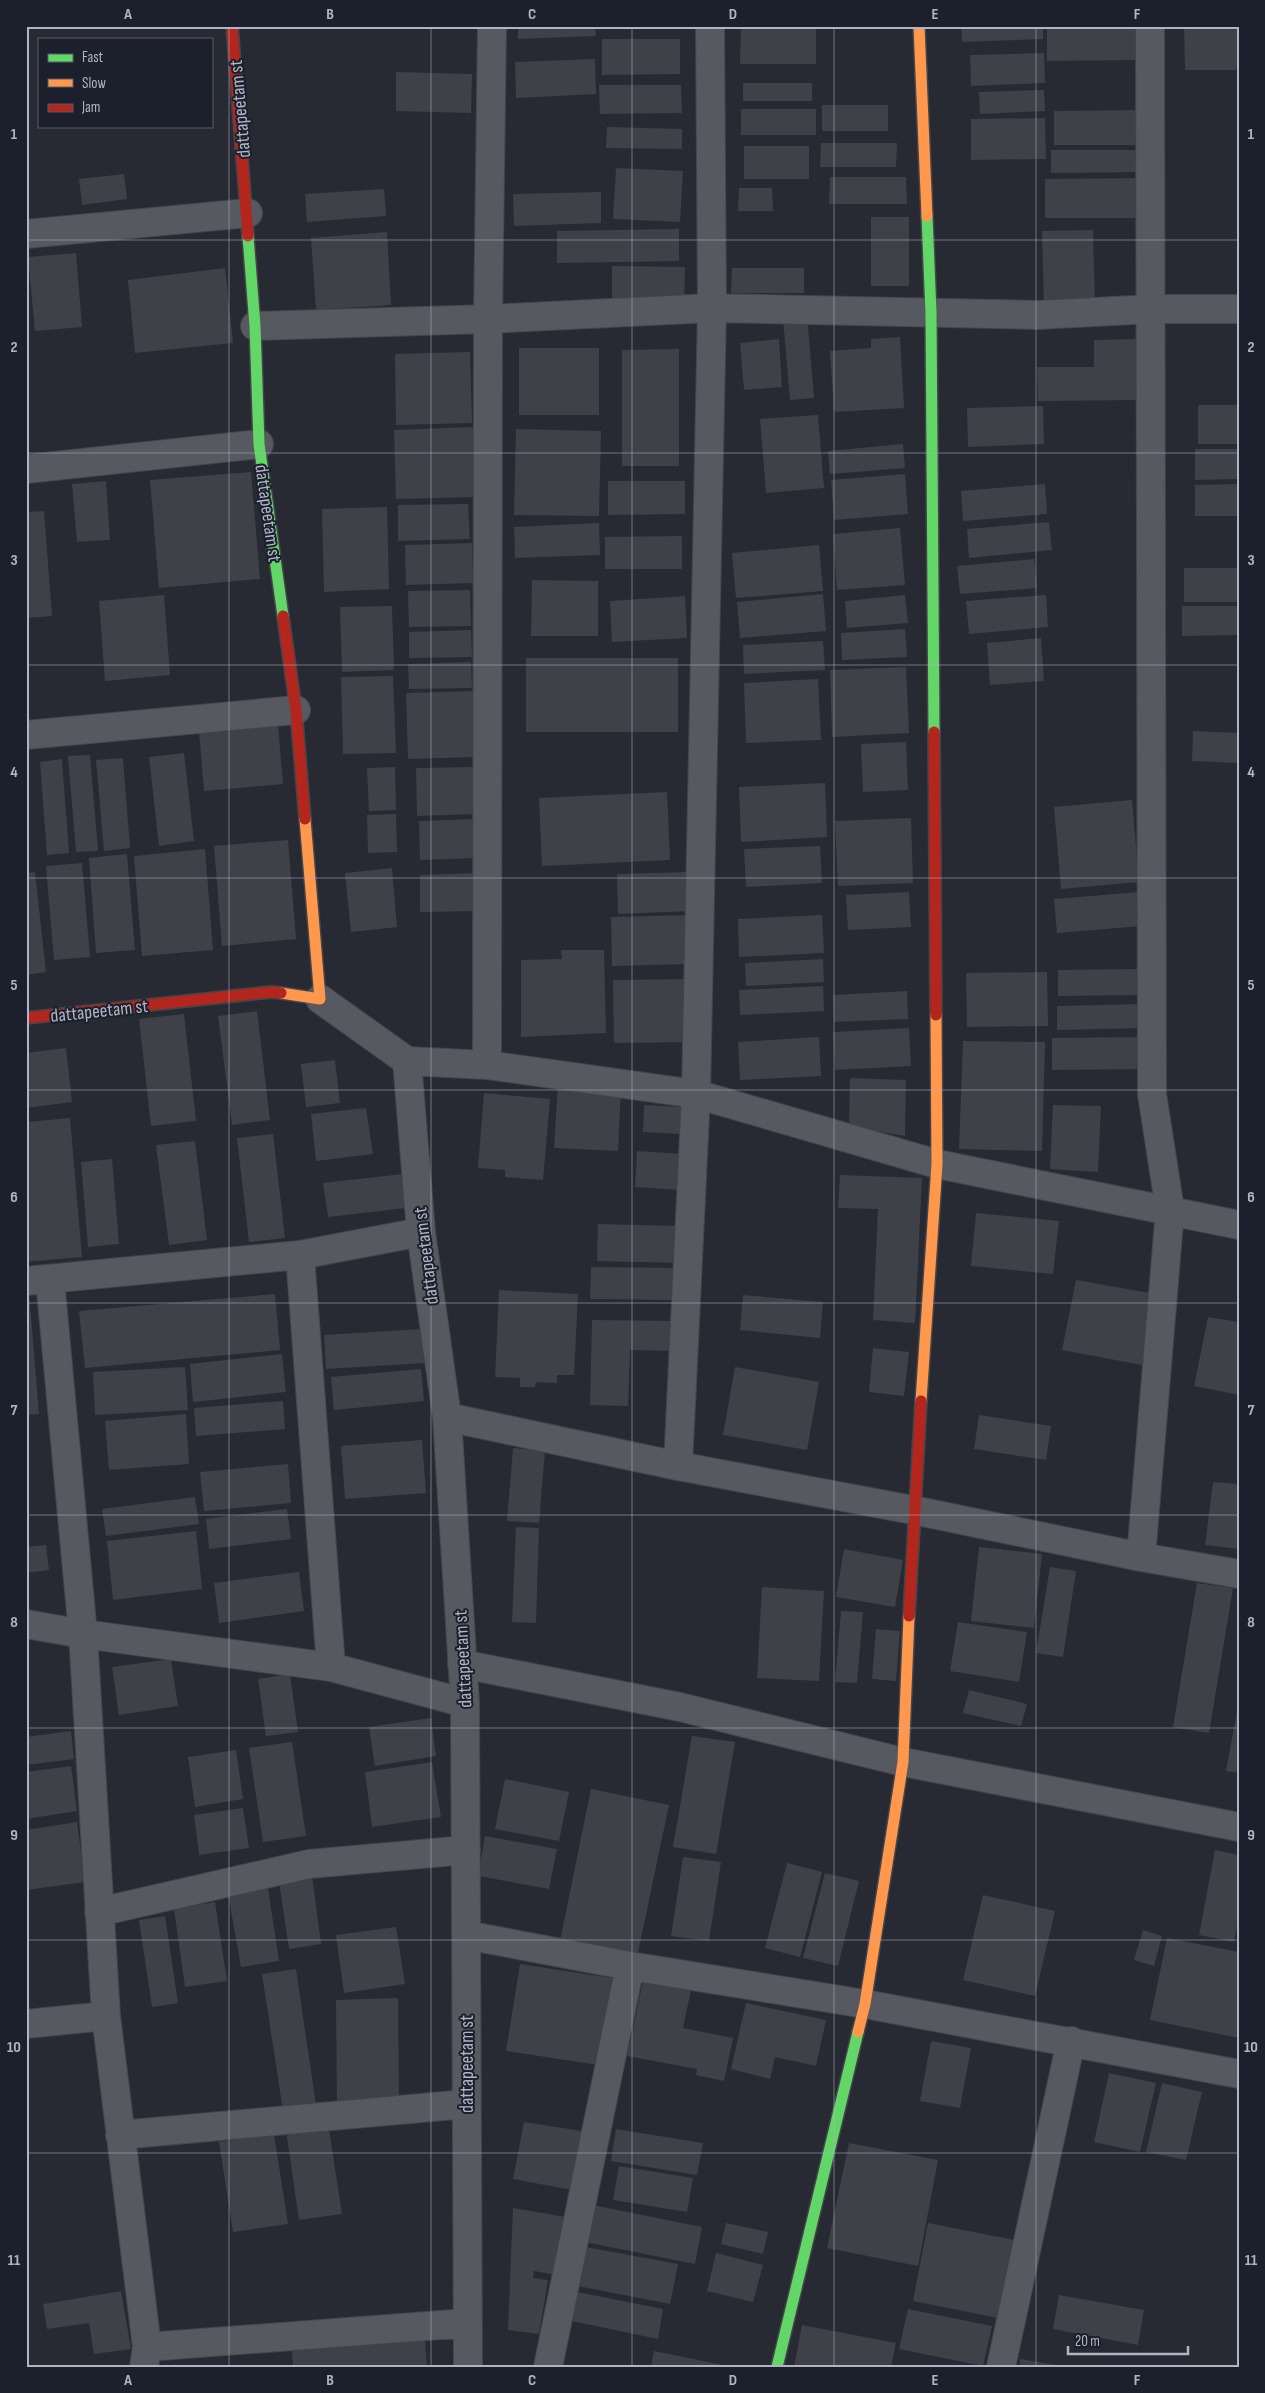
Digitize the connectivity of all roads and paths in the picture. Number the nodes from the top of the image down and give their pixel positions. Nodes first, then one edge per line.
1 (232, 26) edge
2 (492, 26) edge
3 (710, 26) edge
4 (919, 26) edge
5 (1150, 26) edge
6 (248, 212) junction
7 (26, 234) edge
8 (712, 308) junction
9 (1152, 309) junction
10 (1239, 309) edge
11 (931, 313) junction
12 (488, 319) junction
13 (255, 326) junction
14 (259, 444) junction
15 (26, 469) edge
16 (296, 710) junction
17 (26, 735) edge
18 (320, 998) junction
19 (26, 1018) edge
20 (407, 1061) junction
21 (487, 1065) junction
22 (696, 1094) junction
23 (938, 1164) junction
24 (1170, 1210) junction
25 (1239, 1225) edge
26 (421, 1232) junction
27 (300, 1255) junction
28 (38, 1280) edge
29 (447, 1417) junction
30 (678, 1466) junction
31 (913, 1510) junction
32 (1141, 1557) junction
33 (1239, 1574) edge
34 (26, 1624) edge
35 (83, 1634) junction
36 (462, 1664) junction
37 (331, 1667) junction
38 (465, 1704) junction
39 (903, 1762) junction
40 (1239, 1826) edge
41 (466, 1850) junction
42 (99, 1912) junction
43 (466, 1935) junction
44 (630, 1966) junction
45 (865, 2004) junction
46 (106, 2016) junction
47 (26, 2024) edge
48 (1071, 2041) junction
49 (1239, 2074) edge
50 (466, 2104) junction
51 (120, 2135) junction
52 (467, 2323) junction
53 (145, 2357) edge
54 (468, 2367) edge
55 (548, 2367) edge
56 (777, 2367) edge
57 (1001, 2367) edge

1 - 6 street, dattapeetam st
2 - 12 street
3 - 8 street
4 - 11 street
5 - 9 street
6 - 7 street
6 - 13 street, dattapeetam st
8 - 11 street
8 - 12 street
8 - 22 street
9 - 10 street
9 - 11 street
9 - 24 street
11 - 23 street
12 - 13 street
12 - 21 street
13 - 14 street, dattapeetam st
14 - 15 street
14 - 16 street, dattapeetam st
16 - 17 street
16 - 18 street, dattapeetam st
18 - 19 street, dattapeetam st
18 - 20 street, dattapeetam st
20 - 21 street
20 - 26 street, dattapeetam st
21 - 22 street
22 - 23 street
22 - 30 street
23 - 24 street
23 - 31 street
24 - 25 street
24 - 32 street
26 - 27 street
26 - 29 street, dattapeetam st
27 - 28 street
27 - 37 street
28 - 35 street
29 - 30 street
29 - 36 street, dattapeetam st
30 - 31 street
31 - 32 street
31 - 39 street
32 - 33 street
34 - 35 street
35 - 37 street
35 - 42 street
36 - 38 street, dattapeetam st
36 - 39 street
37 - 38 street
38 - 41 street, dattapeetam st
39 - 40 street
39 - 45 street
41 - 42 street
41 - 43 street, dattapeetam st
42 - 46 street
43 - 44 street
43 - 50 street, dattapeetam st
44 - 45 street
44 - 55 street
45 - 48 street
45 - 56 street
46 - 47 street
46 - 51 street
48 - 49 street
48 - 57 street
50 - 51 street
50 - 52 street, dattapeetam st
51 - 53 street
52 - 53 street
52 - 54 street, dattapeetam st

